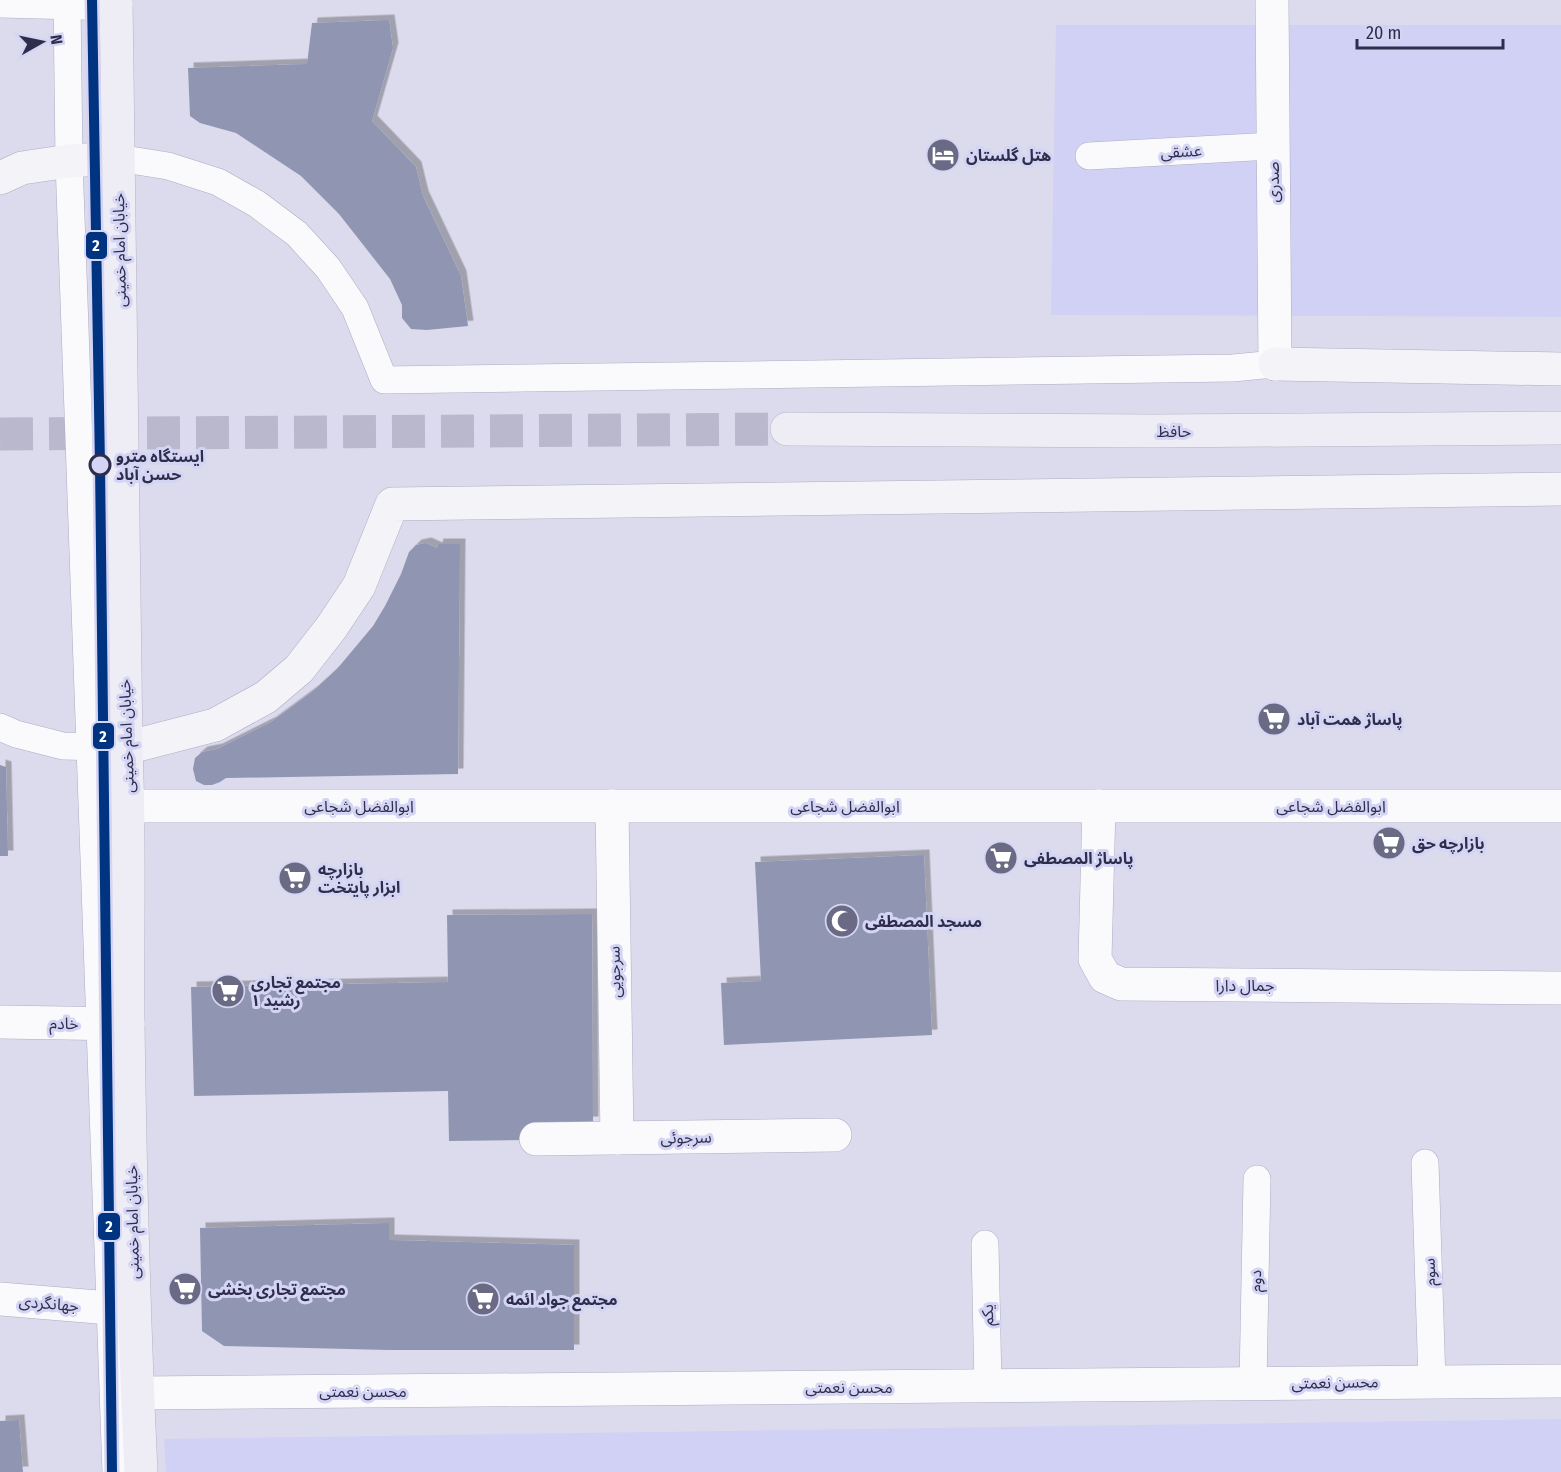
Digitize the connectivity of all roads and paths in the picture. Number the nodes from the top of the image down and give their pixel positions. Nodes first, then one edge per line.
1 (1272, 0) edge
2 (0, 1) edge
3 (67, 2) edge
4 (116, 2) edge
5 (1273, 146) junction
6 (1089, 156) dead end
7 (118, 158) junction
8 (69, 162) junction
9 (0, 178) edge
10 (1275, 364) junction
11 (1561, 369) edge
12 (1561, 428) edge
13 (788, 429) tunnel mouth
14 (1561, 489) edge
15 (0, 727) edge
16 (126, 748) junction
17 (128, 806) junction
18 (1099, 806) junction
19 (1561, 806) edge
20 (612, 807) junction
21 (1561, 988) edge
22 (0, 1022) edge
23 (128, 1024) junction
24 (835, 1135) dead end
25 (617, 1138) junction
26 (536, 1139) dead end
27 (1425, 1163) dead end
28 (1257, 1179) dead end
29 (986, 1244) dead end
30 (0, 1299) edge
31 (134, 1310) junction
32 (1561, 1381) edge
33 (1432, 1382) junction
34 (1253, 1383) junction
35 (988, 1386) junction
36 (138, 1393) junction
37 (116, 1472) edge
38 (141, 1472) edge

1 - 5 street, صدری
2 - 3 street
3 - 4 street
3 - 8 lane
4 - 7 main road, خیابان امام خمینی
5 - 6 lane, عشقی
5 - 10 street, صدری
7 - 8 main road
7 - 10 lane
7 - 16 main road, خیابان امام خمینی
8 - 9 main road
8 - 37 lane
10 - 11 main road
12 - 13 main road, حافظ
14 - 16 main road
15 - 16 lane
16 - 17 main road, خیابان امام خمینی
17 - 20 street, ابوالفضل شجاعی
17 - 23 main road, خیابان امام خمینی
18 - 19 street, ابوالفضل شجاعی
18 - 20 street, ابوالفضل شجاعی
18 - 21 street, جمال دارا
20 - 25 street, سرجویی
22 - 23 street, خادم
23 - 31 main road, خیابان امام خمینی
24 - 25 street, سرجوئی
25 - 26 street, سرجوئی
27 - 33 lane, سوم
28 - 34 lane, دوم
29 - 35 lane, یکم
30 - 31 street, جهانگردی
31 - 36 main road, خیابان امام خمینی
32 - 33 street, محسن نعمتی
33 - 34 street, محسن نعمتی
34 - 35 street, محسن نعمتی
35 - 36 street, محسن نعمتی
36 - 38 main road, خیابان امام خمینی

